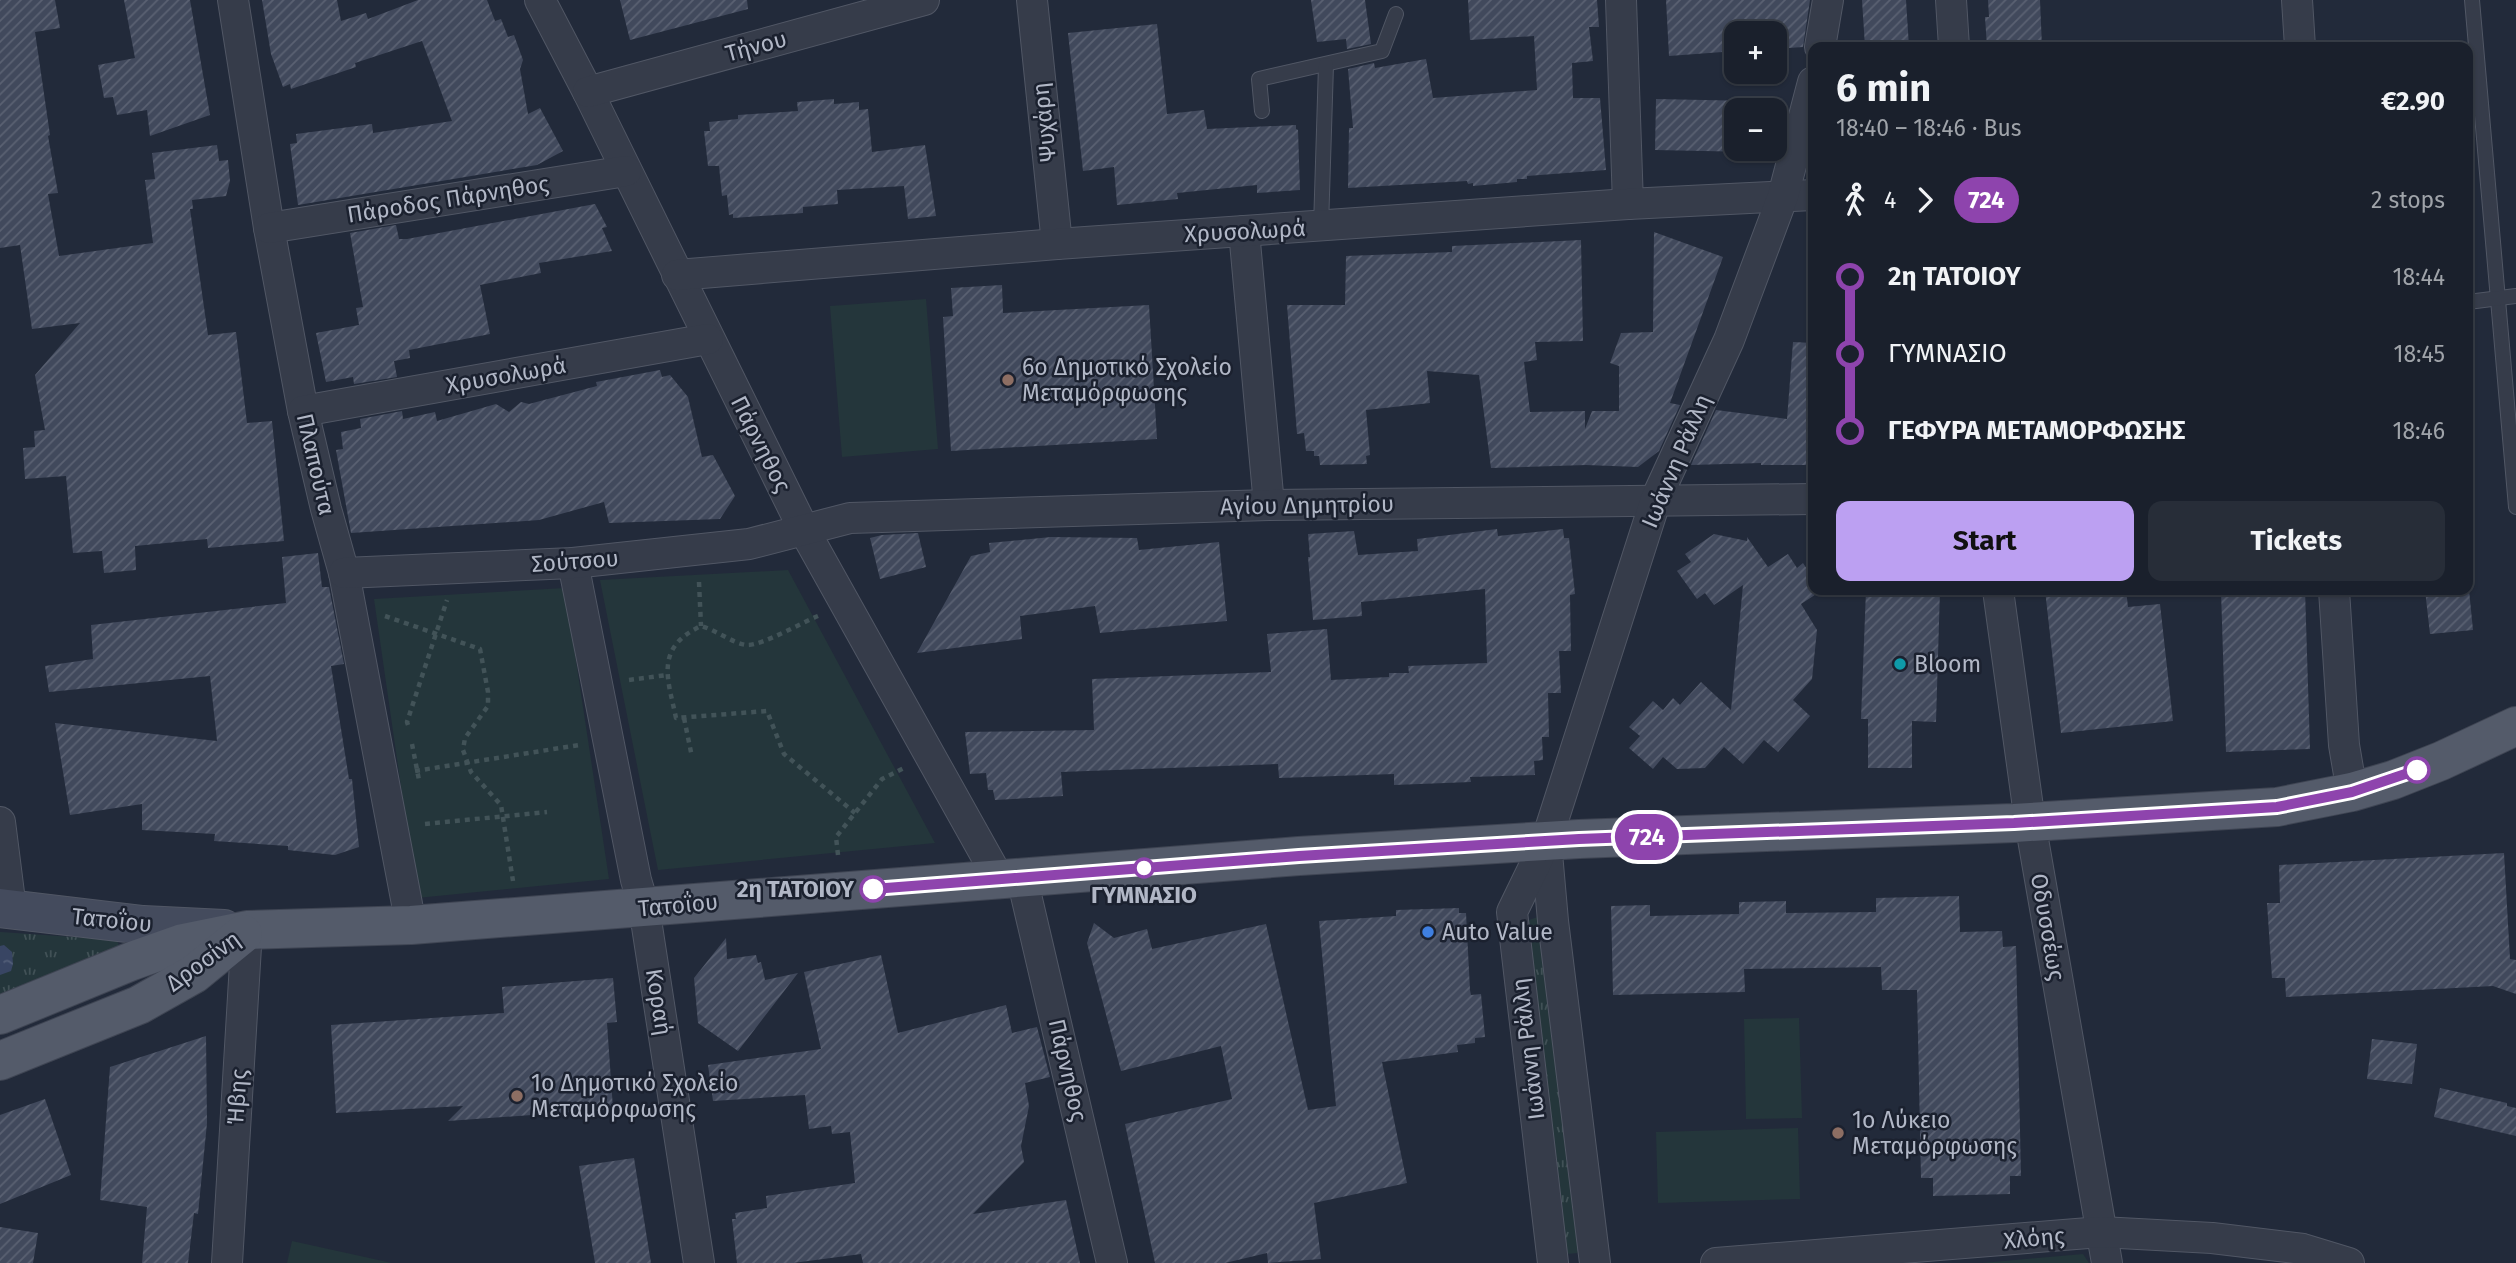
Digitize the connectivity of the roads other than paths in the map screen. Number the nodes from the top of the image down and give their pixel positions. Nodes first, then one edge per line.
1 (233, 0) edge
2 (540, 0) edge
3 (924, 0) edge
4 (1032, 0) edge
5 (1621, 0) edge
6 (1828, 0) edge
7 (1951, 0) edge
8 (2297, 0) edge
9 (2472, 0) edge
10 (1396, 14) dead end
11 (1821, 42) edge
12 (1954, 42) edge
13 (2300, 42) edge
14 (1326, 65) junction
15 (588, 92) junction
16 (1808, 101) edge
17 (1262, 111) dead end
18 (626, 170) junction
19 (1808, 195) edge
20 (1783, 196) junction
21 (1628, 204) junction
22 (1321, 227) junction
23 (269, 228) junction
24 (1244, 231) junction
25 (1057, 244) junction
26 (677, 275) junction
27 (2516, 296) edge
28 (2498, 298) junction
29 (2473, 301) edge
30 (708, 339) junction
31 (303, 411) junction
32 (1656, 499) junction
33 (1808, 499) edge
34 (1269, 505) junction
35 (2516, 507) edge
36 (804, 530) junction
37 (573, 563) junction
38 (344, 573) junction
39 (1999, 595) edge
40 (2334, 595) edge
41 (2516, 726) edge
42 (2352, 792) junction
43 (0, 822) edge
44 (2030, 822) junction
45 (1546, 842) junction
46 (1011, 878) junction
47 (644, 907) junction
48 (6, 908) edge
49 (411, 925) junction
50 (247, 930) junction
51 (0, 1015) edge
52 (0, 1061) edge
53 (2101, 1232) junction
54 (227, 1263) edge
55 (699, 1263) edge
56 (1112, 1263) edge
57 (1553, 1263) edge
58 (1595, 1263) edge
59 (1716, 1263) edge
60 (2107, 1263) edge
61 (2349, 1263) edge

1 - 23 street, Πλαπούτα
2 - 15 street, Πάρνηθος
3 - 15 street, Τήνου
4 - 25 street, Ψυχάρη
5 - 21 street
6 - 11 street
7 - 12 street
8 - 13 street
9 - 28 lane
10 - 14 lane
14 - 17 lane
14 - 22 lane
15 - 18 street, Πάρνηθος
16 - 20 street, Ιωάννη Ράλλη
18 - 23 street, Πάροδος Πάρνηθος
18 - 26 street, Πάρνηθος
19 - 20 street, Χρυσολωρά
20 - 21 street, Χρυσολωρά
20 - 32 street, Ιωάννη Ράλλη
21 - 22 street, Χρυσολωρά
22 - 24 street, Χρυσολωρά
23 - 31 street, Πλαπούτα
24 - 25 street, Χρυσολωρά
24 - 34 street
25 - 26 street, Χρυσολωρά
26 - 30 street, Πάρνηθος
27 - 28 lane
28 - 29 lane
28 - 35 lane
30 - 31 street, Χρυσολωρά
30 - 36 street, Πάρνηθος
31 - 38 street, Πλαπούτα
32 - 33 street, Αγίου Δημητρίου
32 - 34 street, Αγίου Δημητρίου
32 - 45 street, Ιωάννη Ράλλη
34 - 36 street, Αγίου Δημητρίου
36 - 37 street, Σούτσου
36 - 46 street, Πάρνηθος
37 - 38 street, Σούτσου
37 - 47 street, Κοραή
38 - 49 street, Πλαπούτα
39 - 44 street, Οδυσσέως
40 - 42 street
41 - 42 main road, Τατοΐου
42 - 44 main road, Τατοΐου
43 - 48 street
44 - 45 main road, Τατοΐου
44 - 53 street, Οδυσσέως
45 - 46 main road, Τατοΐου
45 - 57 street, Ιωάννη Ράλλη
45 - 58 street, Ιωάννη Ράλλη
46 - 47 main road, Τατοΐου
46 - 56 street, Πάρνηθος
47 - 49 main road, Τατοΐου
47 - 55 street, Κοραή
48 - 50 street, Τατοΐου
49 - 50 main road, Τατοΐου
50 - 51 main road, Δροσίνη
50 - 52 main road, Δροσίνη
50 - 54 street, Ήβης
53 - 59 street, Χλόης
53 - 60 street, Οδυσσέως
53 - 61 street, Χλόης

